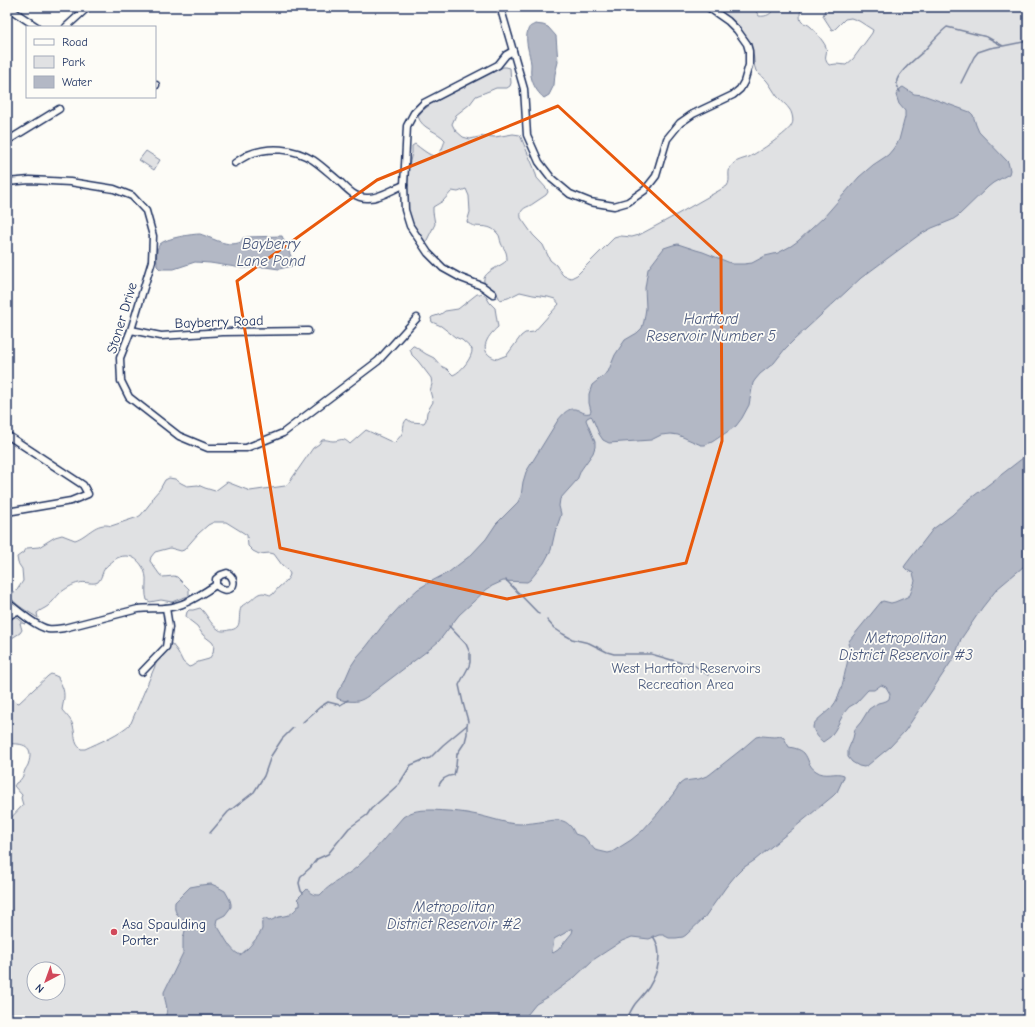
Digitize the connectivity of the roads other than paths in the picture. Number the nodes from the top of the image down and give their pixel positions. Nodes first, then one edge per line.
1 (7, 7) edge
2 (88, 7) edge
3 (502, 7) edge
4 (708, 7) edge
5 (36, 26) edge
6 (67, 26) edge
7 (513, 51) junction
8 (58, 109) dead end
9 (7, 141) edge
10 (235, 163) dead end
11 (7, 182) edge
12 (404, 185) junction
13 (494, 294) dead end
14 (417, 318) dead end
15 (132, 330) junction
16 (308, 331) dead end
17 (7, 435) edge
18 (7, 512) edge
19 (216, 585) dead end
20 (7, 602) edge
21 (166, 608) junction
22 (18, 610) junction
23 (7, 617) edge
24 (142, 672) dead end

1 - 5 street
2 - 6 street
3 - 7 street
4 - 7 street
7 - 12 street
8 - 9 street
10 - 12 street
11 - 15 street, Stoner Drive
12 - 13 street
14 - 15 street, Stoner Drive
15 - 16 street, Bayberry Road
17 - 18 street
19 - 21 street
20 - 22 street
21 - 22 street
21 - 24 street
22 - 23 street

